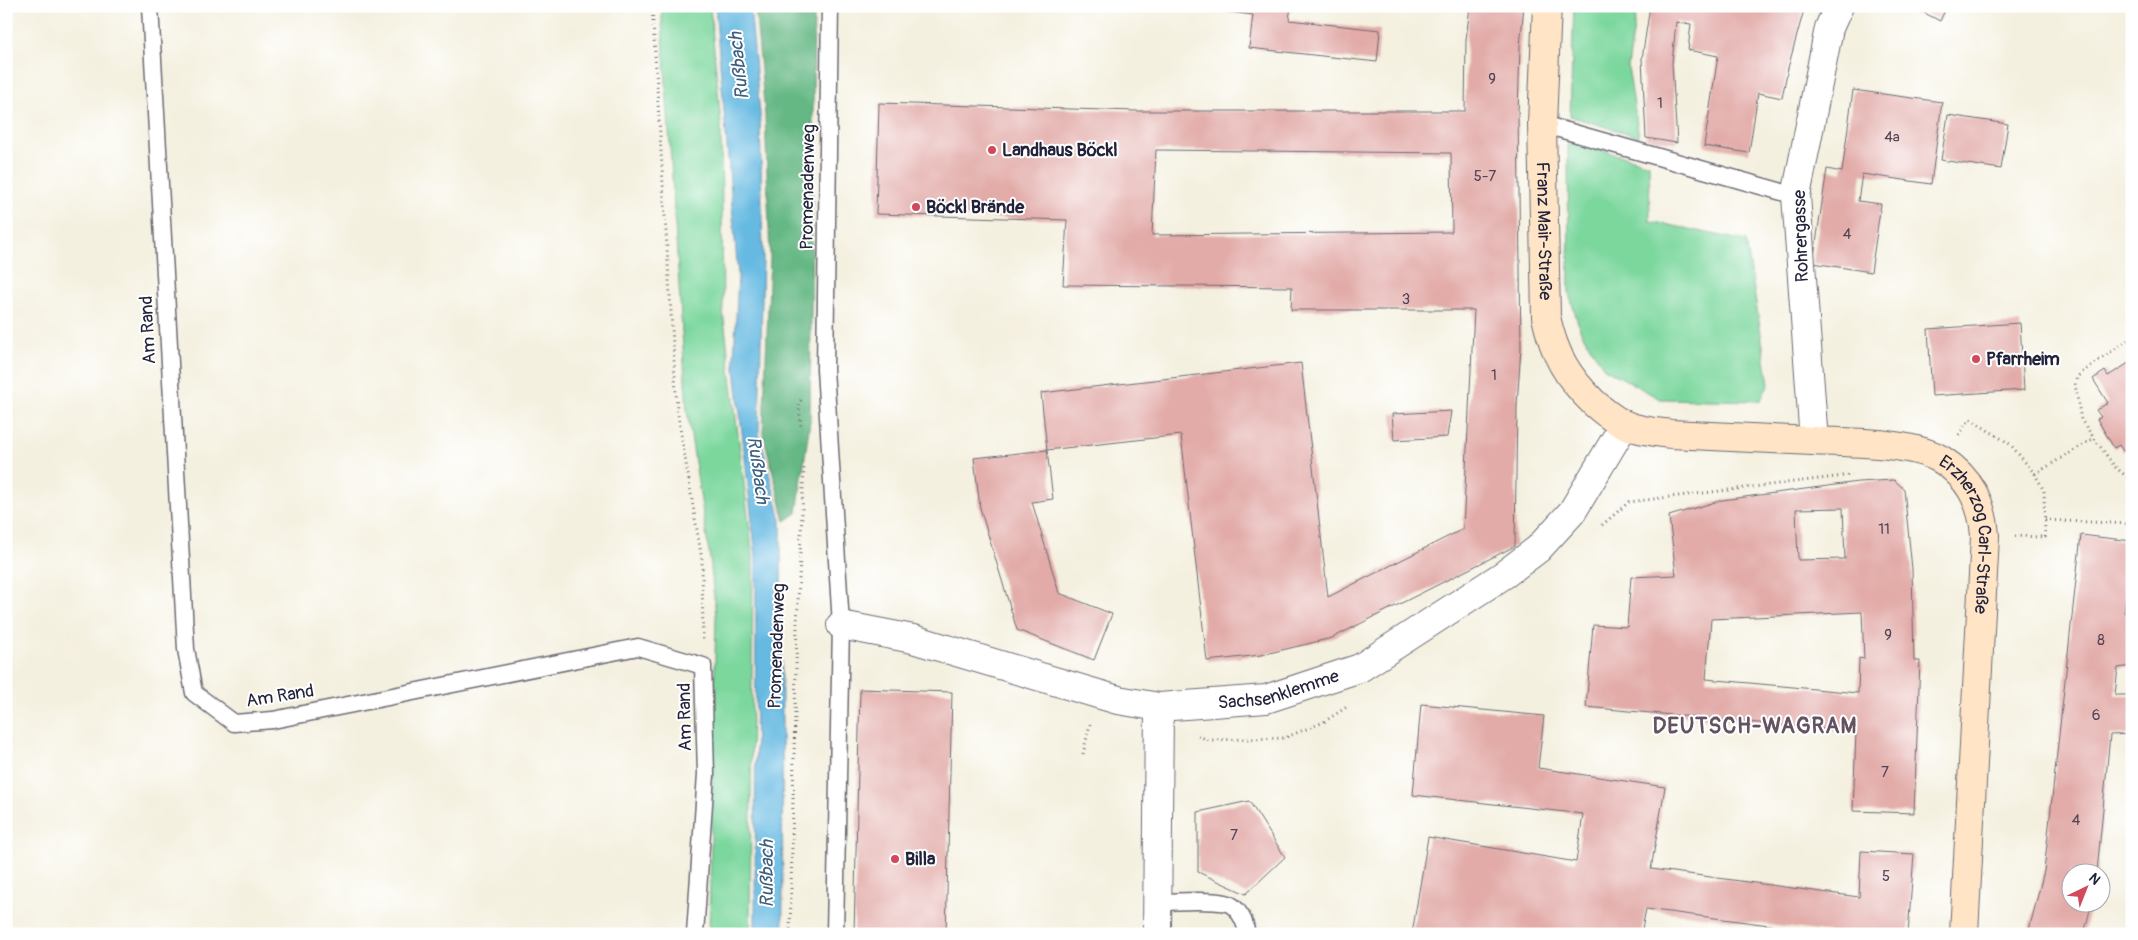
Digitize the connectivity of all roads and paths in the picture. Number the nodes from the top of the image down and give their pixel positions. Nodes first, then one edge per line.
1 (150, 6) edge
2 (652, 6) edge
3 (830, 6) edge
4 (1547, 6) edge
5 (1839, 6) edge
6 (1542, 124) junction
7 (1796, 196) junction
8 (2132, 337) edge
9 (825, 369) junction
10 (1624, 425) junction
11 (801, 430) dead end
12 (2094, 438) junction
13 (1814, 441) junction
14 (1941, 459) junction
15 (804, 465) dead end
16 (2035, 474) junction
17 (1860, 475) dead end
18 (2132, 482) edge
19 (2045, 520) junction
20 (2132, 524) edge
21 (1595, 531) dead end
22 (1986, 536) junction
23 (841, 624) junction
24 (704, 666) junction
25 (1349, 706) dead end
26 (1159, 716) junction
27 (1092, 717) dead end
28 (1082, 754) dead end
29 (1158, 902) junction
30 (695, 934) edge
31 (790, 934) edge
32 (835, 934) edge
33 (1157, 934) edge
34 (1246, 934) edge
35 (1964, 934) edge

1 - 24 lane, Am Rand
2 - 24 path
3 - 9 lane, Promenadenweg
4 - 6 main road, Franz Mair-Straße
5 - 7 street, Rohrergasse
6 - 7 lane
6 - 10 main road, Franz Mair-Straße
7 - 13 street, Rohrergasse
8 - 12 path
9 - 11 path
9 - 23 lane, Promenadenweg
10 - 13 main road, Erzherzog Carl-Straße
10 - 26 street, Sachsenklemme
12 - 16 path
12 - 18 path
13 - 14 main road, Erzherzog Carl-Straße
14 - 16 path
14 - 22 main road, Erzherzog Carl-Straße
15 - 31 path, Promenadenweg
16 - 19 path
17 - 21 path
19 - 20 path
19 - 22 path
22 - 35 main road, Erzherzog Carl-Straße
23 - 26 street, Sachsenklemme
23 - 32 lane, Promenadenweg
24 - 30 lane, Am Rand
25 - 26 path
26 - 29 street
27 - 28 path
29 - 33 street
29 - 34 lane

